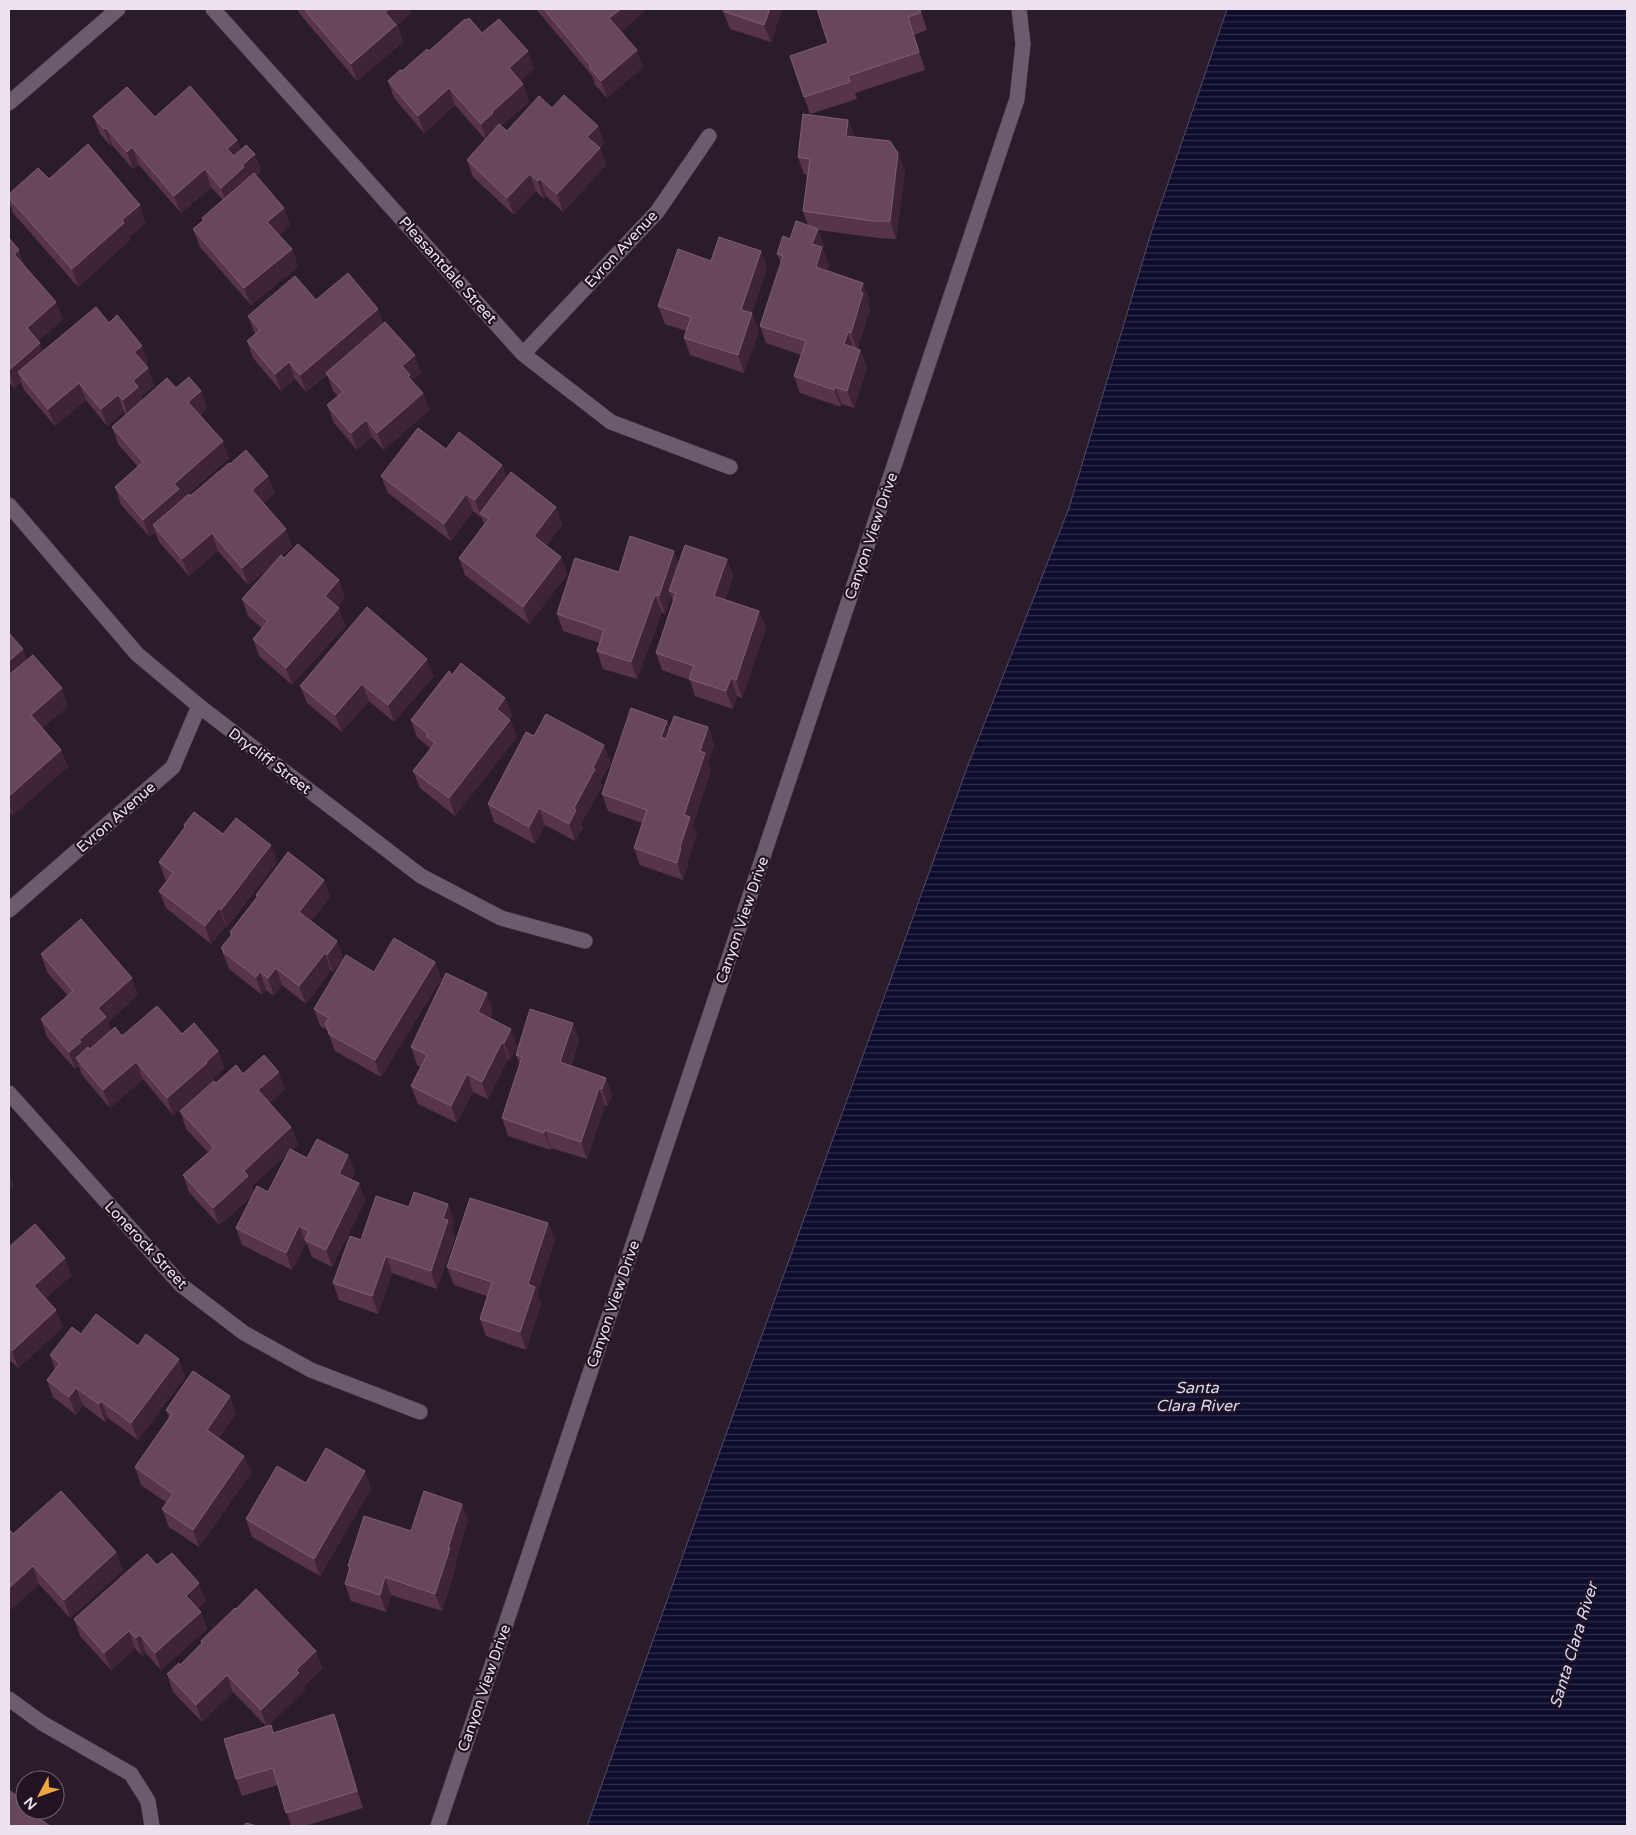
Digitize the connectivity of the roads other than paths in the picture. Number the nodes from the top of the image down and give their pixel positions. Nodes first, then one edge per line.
1 (118, 9) edge
2 (213, 9) edge
3 (1019, 9) edge
4 (9, 103) edge
5 (709, 136) dead end
6 (523, 354) junction
7 (730, 467) dead end
8 (9, 505) edge
9 (198, 706) junction
10 (9, 910) edge
11 (585, 941) dead end
12 (9, 1092) edge
13 (420, 1412) dead end
14 (9, 1699) edge
15 (152, 1826) edge
16 (438, 1826) edge

1 - 4 street
2 - 6 street, Pleasantdale Street
3 - 16 street, Canyon View Drive
5 - 6 street, Evron Avenue
6 - 7 street, Pleasantdale Street
8 - 9 street, Drycliff Street
9 - 10 street, Evron Avenue
9 - 11 street, Drycliff Street
12 - 13 street, Lonerock Street
14 - 15 street

